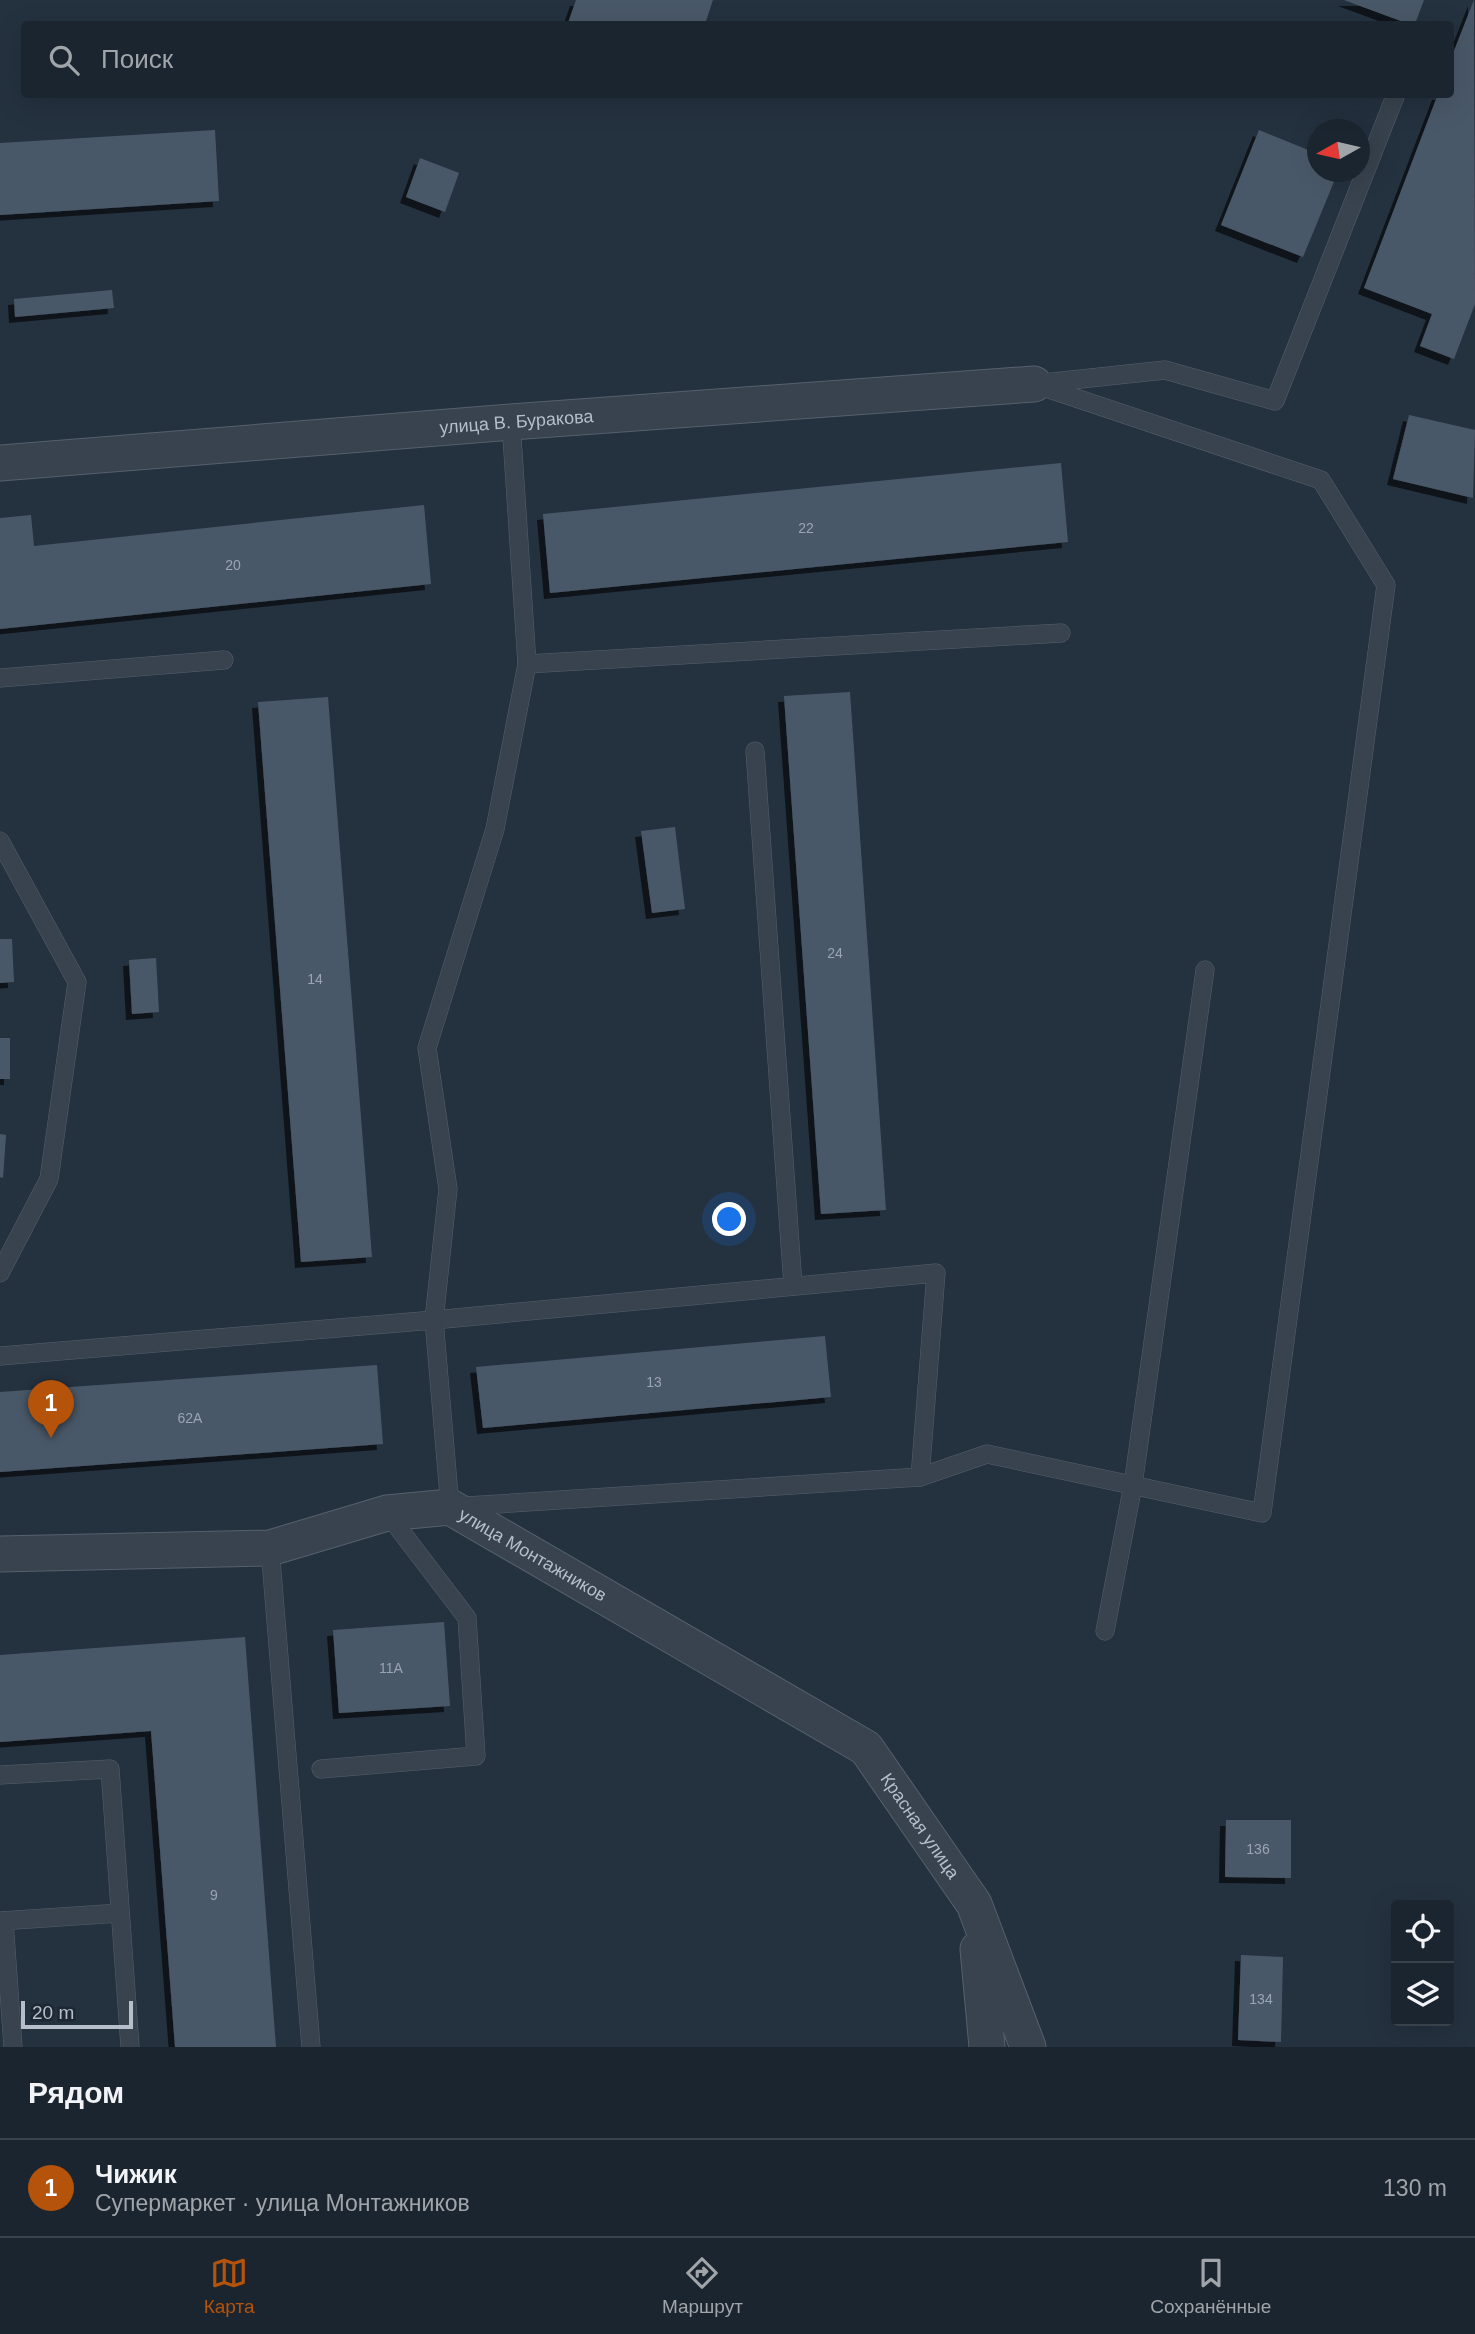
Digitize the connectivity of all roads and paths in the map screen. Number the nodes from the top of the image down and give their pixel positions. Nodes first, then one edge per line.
1 (1394, 98) edge
2 (1034, 384) junction
3 (511, 422) junction
4 (0, 463) edge
5 (1061, 633) dead end
6 (224, 660) dead end
7 (527, 664) junction
8 (0, 678) edge
9 (755, 751) dead end
10 (0, 841) edge
11 (1205, 970) dead end
12 (0, 1273) edge
13 (793, 1286) junction
14 (434, 1320) junction
15 (0, 1356) edge
16 (920, 1477) junction
17 (1133, 1485) junction
18 (450, 1507) junction
19 (387, 1513) junction
20 (270, 1548) junction
21 (0, 1554) edge
22 (1105, 1631) dead end
23 (866, 1748) joint
24 (321, 1769) dead end
25 (0, 1775) edge
26 (974, 1903) junction
27 (120, 1913) junction
28 (2, 1921) edge
29 (13, 2047) edge
30 (130, 2047) edge
31 (311, 2047) edge
32 (987, 2047) edge
33 (1028, 2047) edge

1 - 2 lane
2 - 3 street, улица В. Буракова
2 - 17 lane
3 - 4 street, улица В. Буракова
3 - 7 lane
5 - 7 lane
6 - 8 lane
7 - 14 lane
9 - 13 lane
10 - 12 lane
11 - 17 lane
13 - 14 lane
13 - 16 lane
14 - 15 lane
14 - 18 lane
16 - 17 lane
16 - 18 lane
17 - 22 lane
18 - 19 street, улица Монтажников
18 - 23 street, улица Монтажников
19 - 20 street, улица Монтажников
19 - 24 lane
20 - 21 street, улица Монтажников
20 - 31 lane
23 - 26 street, Красная улица
25 - 27 lane
26 - 32 street, Красная улица
26 - 33 street, Красная улица
27 - 28 lane
27 - 30 lane
28 - 29 lane

